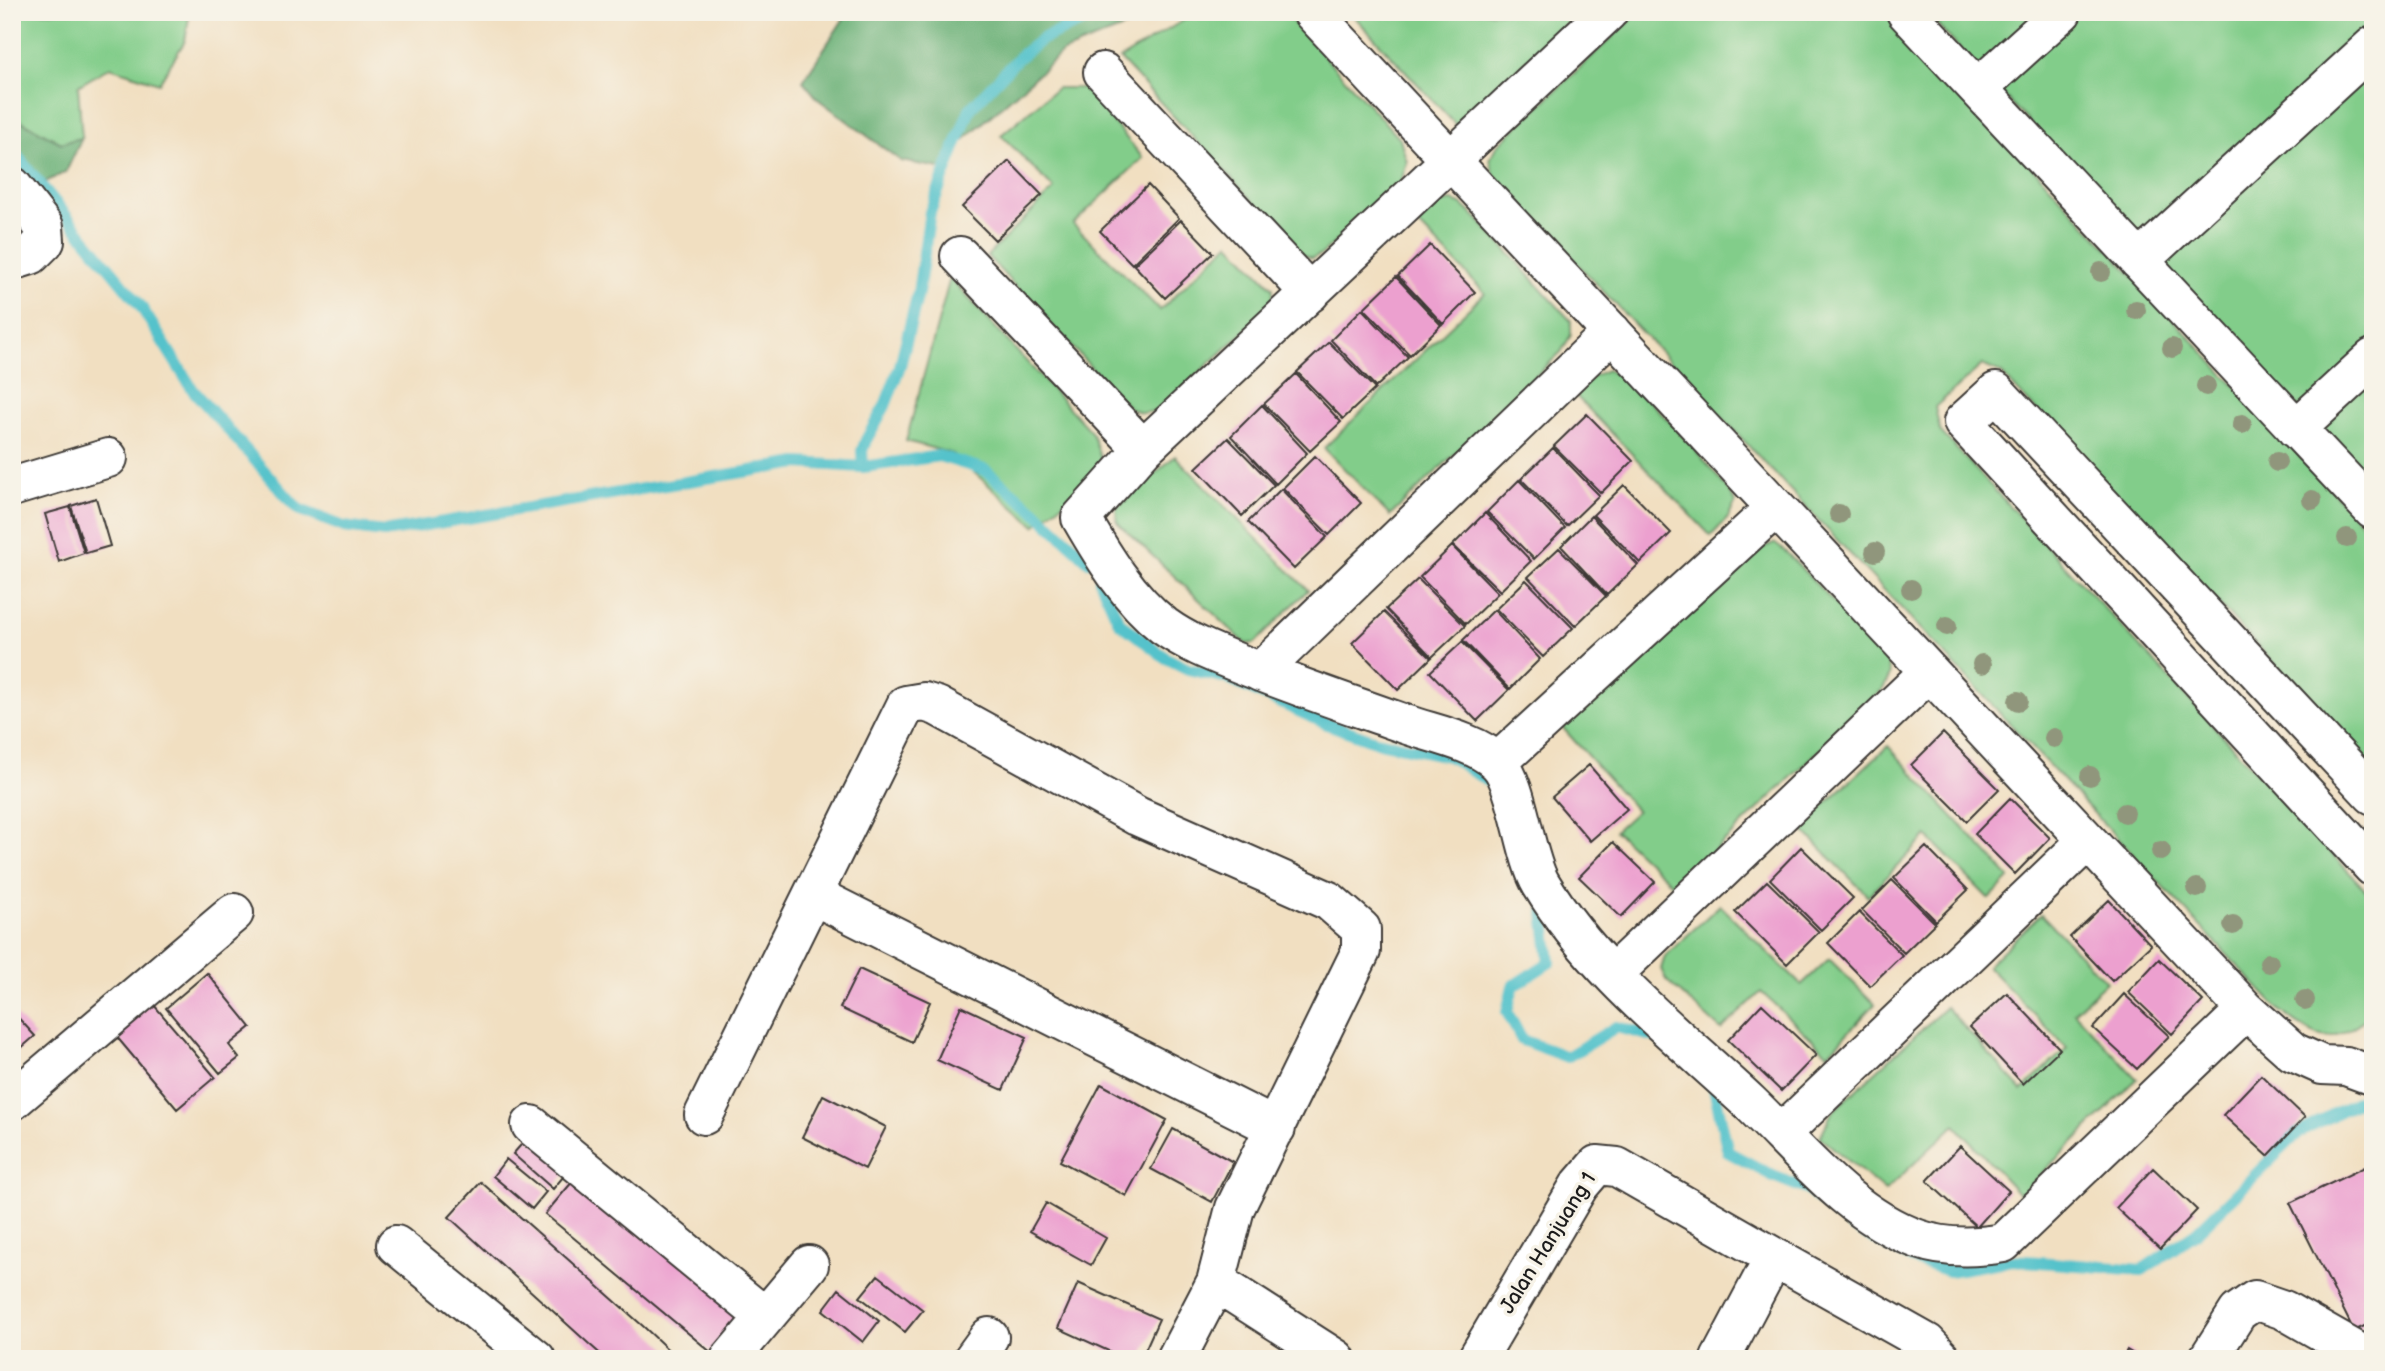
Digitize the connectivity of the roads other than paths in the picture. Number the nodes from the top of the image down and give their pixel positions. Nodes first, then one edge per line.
1 (1312, 12) edge
2 (1608, 12) edge
3 (1906, 12) edge
4 (2062, 12) edge
5 (2373, 46) edge
6 (1103, 72) dead end
7 (1978, 89) junction
8 (1451, 161) junction
9 (12, 186) edge
10 (960, 256) dead end
11 (12, 261) edge
12 (2139, 261) junction
13 (1310, 293) junction
14 (1612, 332) junction
15 (2373, 358) edge
16 (2296, 429) junction
17 (1143, 449) junction
18 (108, 458) dead end
19 (12, 487) edge
20 (1774, 509) junction
21 (2373, 510) edge
22 (1259, 672) junction
23 (1929, 672) junction
24 (1498, 762) junction
25 (2373, 795) edge
26 (2087, 841) junction
27 (2373, 867) edge
28 (815, 896) junction
29 (234, 913) dead end
30 (1613, 974) junction
31 (2246, 1010) junction
32 (2364, 1064) edge
33 (12, 1101) edge
34 (704, 1115) dead end
35 (531, 1125) dead end
36 (1276, 1128) junction
37 (1782, 1133) junction
38 (396, 1245) dead end
39 (1773, 1257) junction
40 (809, 1265) dead end
41 (1216, 1282) junction
42 (764, 1316) junction
43 (536, 1359) edge
44 (730, 1359) edge
45 (1176, 1359) edge
46 (1336, 1359) edge
47 (1477, 1359) edge
48 (1720, 1359) edge
49 (1942, 1359) edge
50 (2208, 1359) edge
51 (2370, 1359) edge

1 - 8 street
2 - 8 street
3 - 7 street
4 - 7 street
5 - 12 street
6 - 13 street
7 - 12 street
8 - 13 street
8 - 14 street
9 - 11 street
10 - 17 street
12 - 16 street
13 - 17 street
14 - 20 street
14 - 22 street
15 - 16 street
16 - 21 street
17 - 22 street
18 - 19 street
20 - 23 street
20 - 24 street
22 - 24 street
23 - 26 street
23 - 30 street
24 - 30 street
25 - 27 street
26 - 31 street
26 - 37 street
28 - 34 street
28 - 36 street
28 - 36 street
29 - 33 street
30 - 37 street
31 - 32 street
31 - 37 street
35 - 42 street
36 - 41 street
38 - 43 street
39 - 47 street, Jalan Hanjuang 1
39 - 48 street
39 - 49 street
40 - 42 street
41 - 45 street
41 - 46 street
42 - 44 street
50 - 51 street

